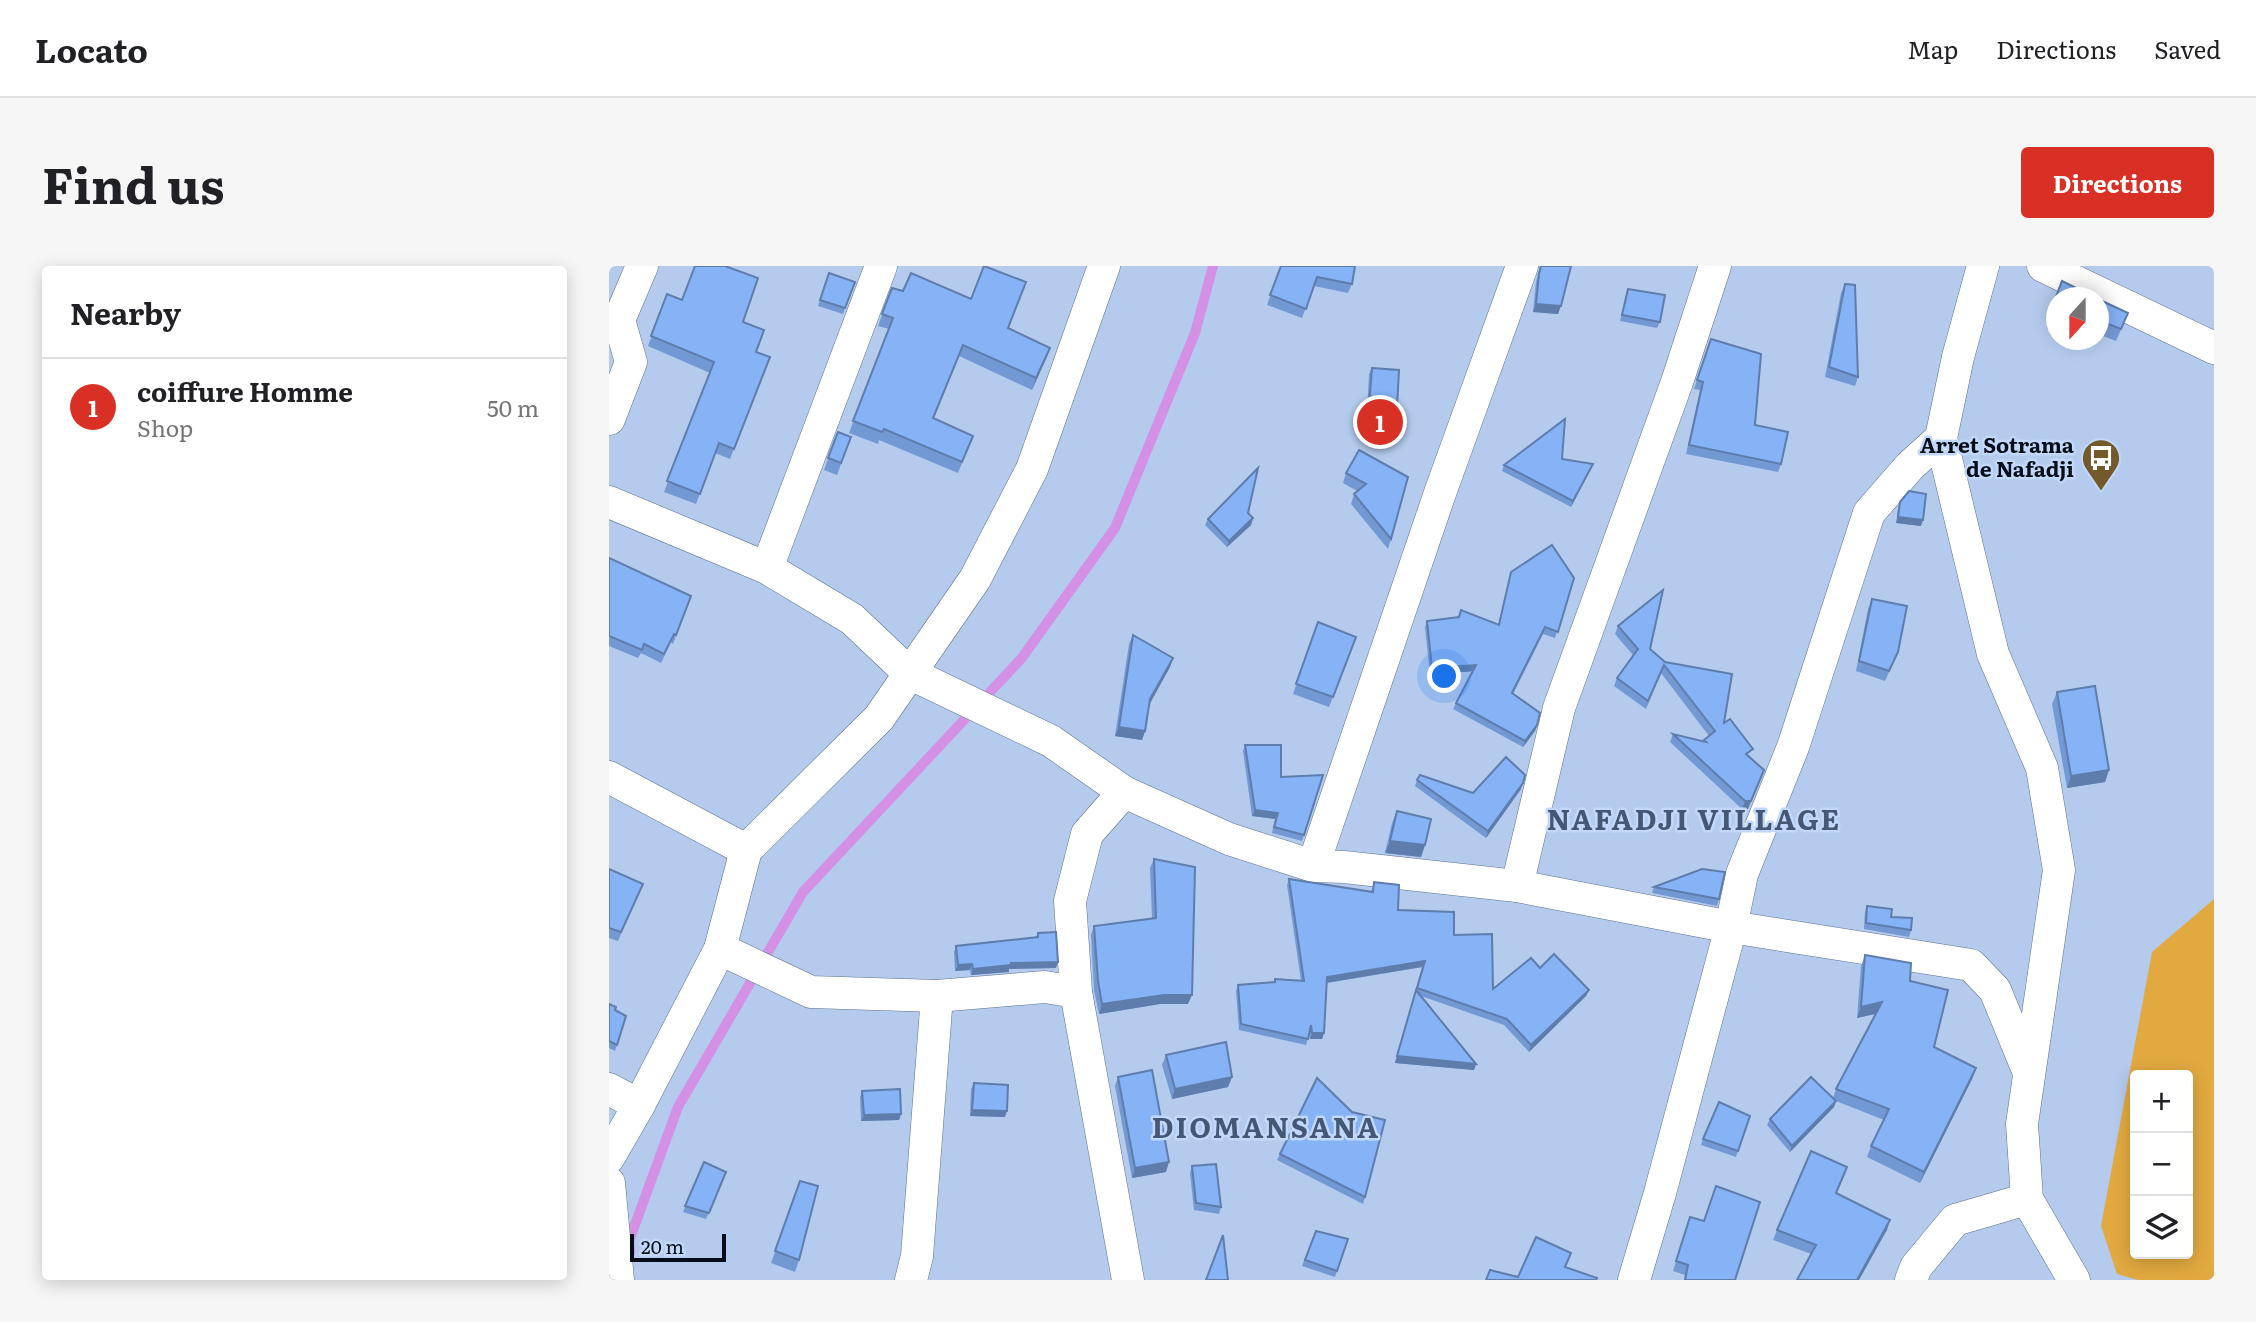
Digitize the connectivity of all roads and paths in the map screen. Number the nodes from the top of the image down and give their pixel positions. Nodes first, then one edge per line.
1 (642, 266) edge
2 (881, 266) edge
3 (1104, 266) edge
4 (1522, 266) edge
5 (1715, 266) edge
6 (1983, 266) edge
7 (2043, 266) edge
8 (2214, 348) edge
9 (609, 419) edge
10 (1941, 438) junction
11 (609, 502) edge
12 (767, 568) junction
13 (909, 673) junction
14 (609, 777) edge
15 (1124, 792) junction
16 (747, 850) junction
17 (1313, 866) junction
18 (1517, 886) junction
19 (1731, 927) junction
20 (720, 949) junction
21 (1076, 992) junction
22 (937, 996) junction
23 (2029, 1073) junction
24 (609, 1089) edge
25 (639, 1105) junction
26 (609, 1157) edge
27 (609, 1183) edge
28 (2027, 1199) junction
29 (2071, 1279) edge
30 (618, 1280) edge
31 (911, 1280) edge
32 (1128, 1280) edge
33 (1634, 1280) edge
34 (1911, 1280) edge

1 - 9 street
2 - 12 street
3 - 13 street
4 - 17 street
5 - 18 street
6 - 10 street
7 - 8 street
10 - 19 street
10 - 23 street
11 - 12 street
12 - 13 street
13 - 15 street
13 - 16 street
14 - 16 street
15 - 17 street
15 - 21 street
16 - 20 street
17 - 18 street
18 - 19 street
19 - 23 street
19 - 33 street
20 - 22 street
20 - 25 street
21 - 22 street
21 - 32 street
22 - 31 street
23 - 28 street
24 - 25 street
25 - 26 street
27 - 30 street
28 - 29 street
28 - 34 street

